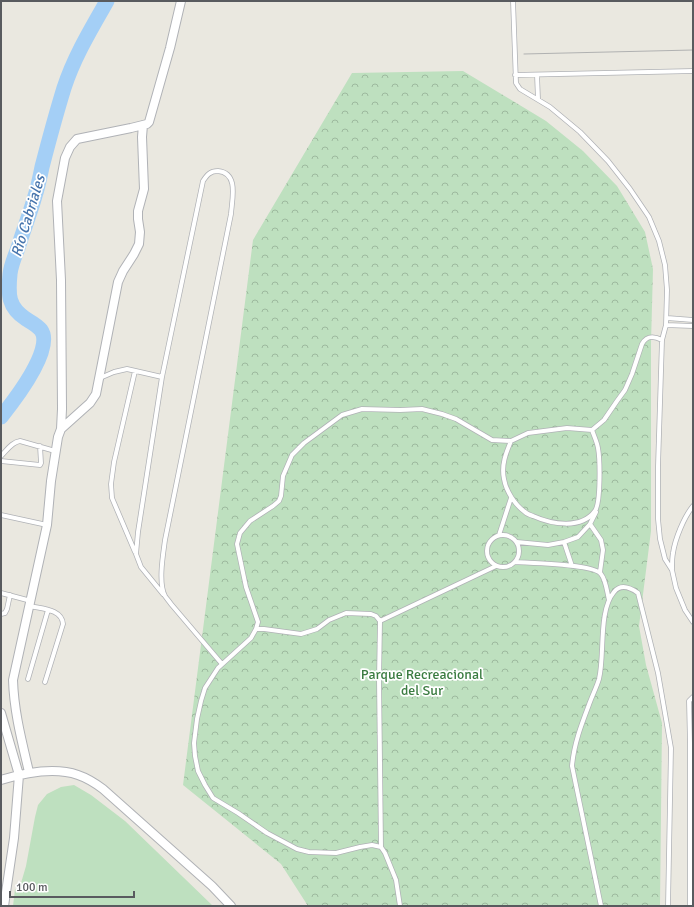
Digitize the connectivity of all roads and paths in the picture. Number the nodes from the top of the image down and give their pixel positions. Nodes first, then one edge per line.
1 (181, 1) edge
2 (513, 1) edge
3 (693, 71) edge
4 (537, 75) junction
5 (515, 76) junction
6 (538, 99) junction
7 (143, 125) junction
8 (667, 318) junction
9 (693, 320) edge
10 (666, 324) junction
11 (693, 326) edge
12 (662, 340) junction
13 (134, 371) junction
14 (162, 377) junction
15 (100, 378) junction
16 (61, 429) junction
17 (592, 430) junction
18 (511, 441) junction
19 (40, 446) junction
20 (55, 451) junction
21 (1, 456) edge
22 (1, 461) edge
23 (511, 498) junction
24 (693, 506) edge
25 (596, 510) junction
26 (1, 515) edge
27 (590, 524) junction
28 (47, 525) junction
29 (499, 535) junction
30 (517, 542) junction
31 (564, 542) junction
32 (136, 554) junction
33 (515, 562) junction
34 (496, 566) junction
35 (572, 566) junction
36 (672, 570) junction
37 (600, 572) junction
38 (1, 593) edge
39 (10, 596) junction
40 (165, 596) junction
41 (609, 601) junction
42 (30, 603) junction
43 (48, 610) junction
44 (1, 614) edge
45 (380, 621) junction
46 (693, 622) edge
47 (256, 629) junction
48 (222, 664) junction
49 (28, 680) dead end
50 (45, 682) dead end
51 (693, 697) edge
52 (1, 713) edge
53 (29, 772) junction
54 (19, 775) junction
55 (1, 780) edge
56 (381, 847) junction
57 (4, 906) edge
58 (231, 906) edge
59 (400, 906) edge
60 (601, 906) edge
61 (668, 906) edge
62 (690, 906) edge

1 - 7 street
2 - 5 lane
3 - 4 lane
4 - 5 lane
4 - 6 lane
5 - 6 lane
6 - 8 lane
7 - 15 street
7 - 16 street
8 - 9 lane
8 - 10 lane
10 - 11 lane
10 - 12 lane
12 - 17 lane
12 - 36 lane
13 - 14 lane
13 - 15 lane
13 - 32 lane
14 - 32 lane
14 - 40 lane
15 - 16 street
16 - 20 street
17 - 18 lane
17 - 25 lane
18 - 23 lane
18 - 47 lane
19 - 20 lane
19 - 21 lane
19 - 22 lane
20 - 28 street
23 - 25 lane
23 - 29 lane
24 - 36 lane
25 - 27 lane
26 - 28 lane
27 - 31 lane
27 - 37 lane
28 - 42 street
29 - 30 lane
29 - 34 lane
30 - 31 lane
30 - 33 lane
31 - 35 lane
32 - 40 lane
33 - 34 lane
33 - 35 lane
34 - 45 lane
35 - 37 lane
36 - 46 lane
37 - 41 lane
38 - 39 lane
39 - 42 lane
39 - 44 lane
40 - 48 lane
41 - 60 lane
41 - 61 lane
42 - 43 lane
42 - 53 street
43 - 49 lane
43 - 50 lane
45 - 47 lane
45 - 56 lane
47 - 48 lane
48 - 56 lane
51 - 62 lane
52 - 54 street
53 - 54 street
53 - 58 street
54 - 55 street
54 - 57 street
56 - 59 lane

